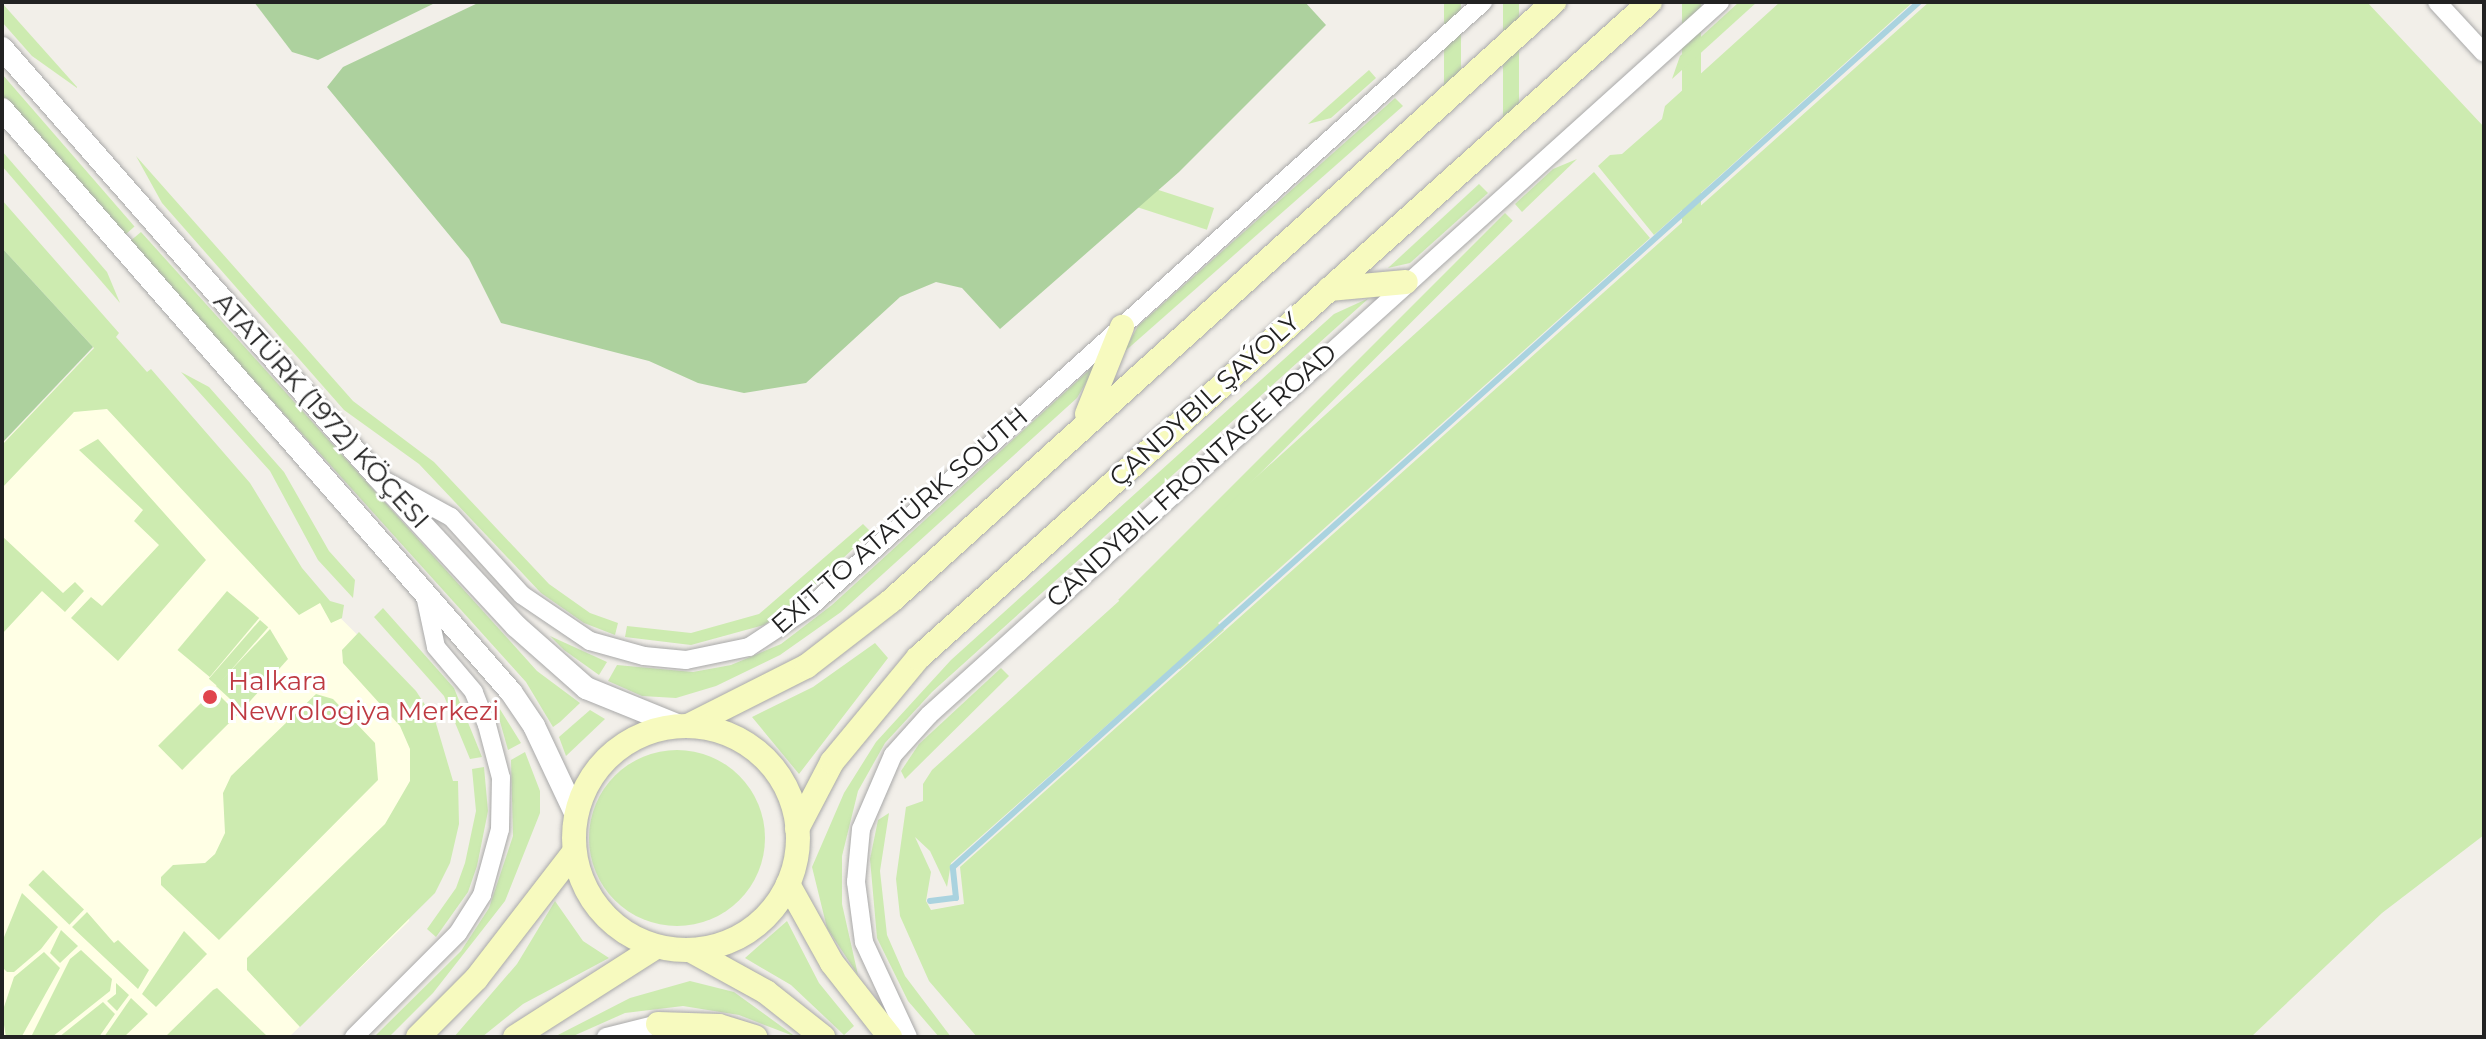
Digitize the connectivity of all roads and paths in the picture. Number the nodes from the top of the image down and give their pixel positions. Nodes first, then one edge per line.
1 (1483, 2) edge
2 (1554, 2) edge
3 (1650, 2) edge
4 (1720, 2) edge
5 (2437, 2) edge
6 (2, 48) edge
7 (2484, 53) edge
8 (2, 109) edge
9 (1406, 282) junction
10 (1329, 289) junction
11 (1122, 327) junction
12 (1085, 420) junction
13 (378, 477) junction
14 (426, 600) junction
15 (683, 725) junction
16 (576, 815) junction
17 (797, 829) junction
18 (574, 852) junction
19 (788, 884) junction
20 (656, 947) junction
21 (690, 950) junction
22 (658, 1024) joint
23 (354, 1037) edge
24 (418, 1037) edge
25 (515, 1037) edge
26 (606, 1037) edge
27 (755, 1037) edge
28 (823, 1037) edge
29 (890, 1037) edge
30 (908, 1037) edge

1 - 11 street
2 - 12 main road
3 - 10 main road, ÇANDYBIL ŞAÝOLY
4 - 9 street, CANDYBIL FRONTAGE ROAD
5 - 7 street
6 - 13 street, ATATÜRK (1972) KÖÇESI
8 - 14 street, ATATÜRK (1972) KÖÇESI
9 - 10 main road
9 - 30 street, CANDYBIL FRONTAGE ROAD
10 - 17 main road, ÇANDYBIL ŞAÝOLY
11 - 12 main road
11 - 13 street, EXIT TO ATATÜRK SOUTH
12 - 15 main road
13 - 15 street, ATATÜRK (1972) KÖÇESI
14 - 16 street, ATATÜRK (1972) KÖÇESI
14 - 23 street
15 - 16 main road
15 - 17 main road
16 - 18 main road
17 - 19 main road
18 - 20 main road
18 - 24 main road
19 - 21 main road
19 - 29 main road
20 - 21 main road
20 - 25 main road
21 - 28 main road
22 - 26 street
22 - 27 main road

